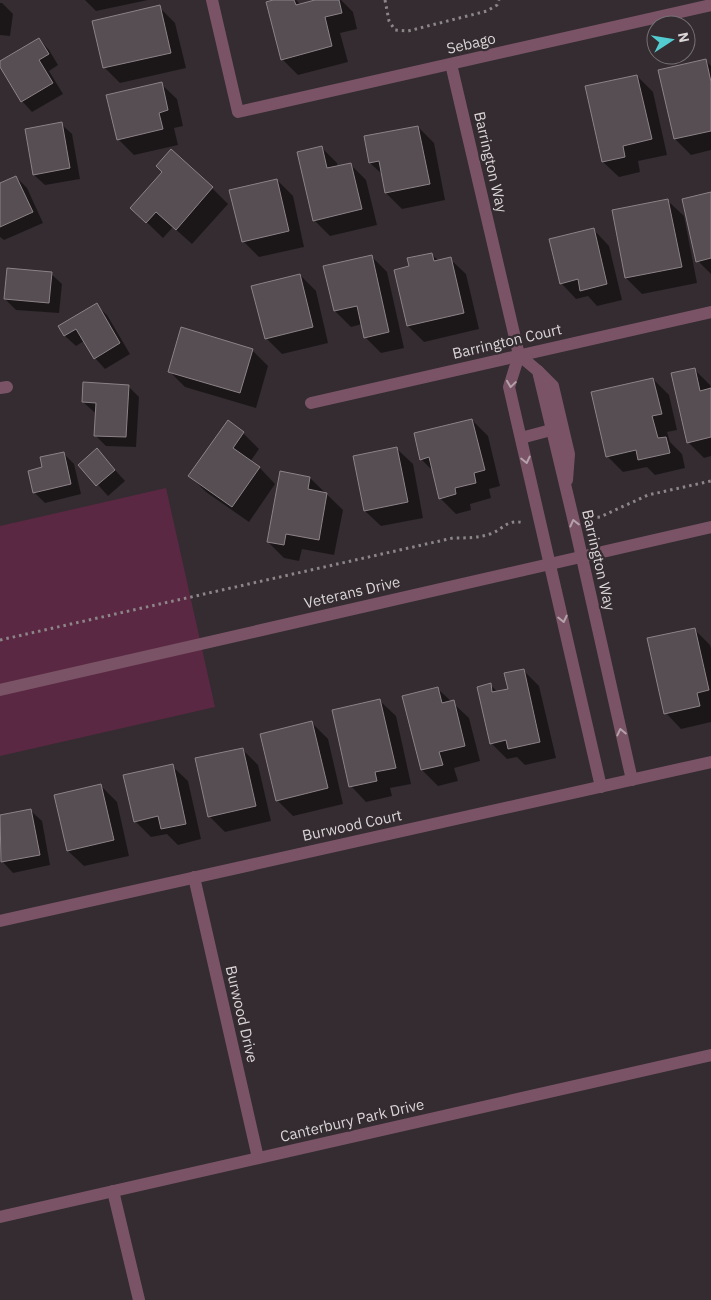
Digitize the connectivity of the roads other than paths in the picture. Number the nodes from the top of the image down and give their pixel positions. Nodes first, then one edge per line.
1 (212, 0) edge
2 (711, 5) edge
3 (451, 64) junction
4 (711, 312) edge
5 (519, 355) junction
6 (538, 371) junction
7 (311, 403) dead end
8 (551, 430) junction
9 (521, 438) junction
10 (567, 495) junction
11 (711, 527) edge
12 (582, 556) junction
13 (550, 563) junction
14 (0, 690) edge
15 (711, 762) edge
16 (632, 780) junction
17 (601, 787) junction
18 (194, 877) junction
19 (0, 921) edge
20 (711, 1055) edge
21 (258, 1158) junction
22 (113, 1191) junction
23 (0, 1217) edge
24 (139, 1300) edge

1 - 3 street, Sebago
2 - 3 street, Sebago
3 - 5 street, Barrington Way
4 - 5 street, Barrington Court
5 - 6 street
5 - 7 street, Barrington Court
5 -> 9 street
6 - 8 street, Barrington Way
6 - 10 street
8 - 9 street
8 - 10 street, Barrington Way
9 -> 13 street
12 -> 10 street, Barrington Way
11 - 12 street, Veterans Drive
12 - 13 street, Veterans Drive
16 -> 12 street, Barrington Way
13 - 14 street, Veterans Drive
13 -> 17 street
15 - 16 street, Burwood Court
16 - 17 street, Burwood Court
17 - 18 street, Burwood Court
18 - 19 street, Burwood Court
18 - 21 street, Burwood Drive
20 - 21 street, Canterbury Park Drive
21 - 22 street, Canterbury Park Drive
22 - 23 street, Canterbury Park Drive
22 - 24 street

